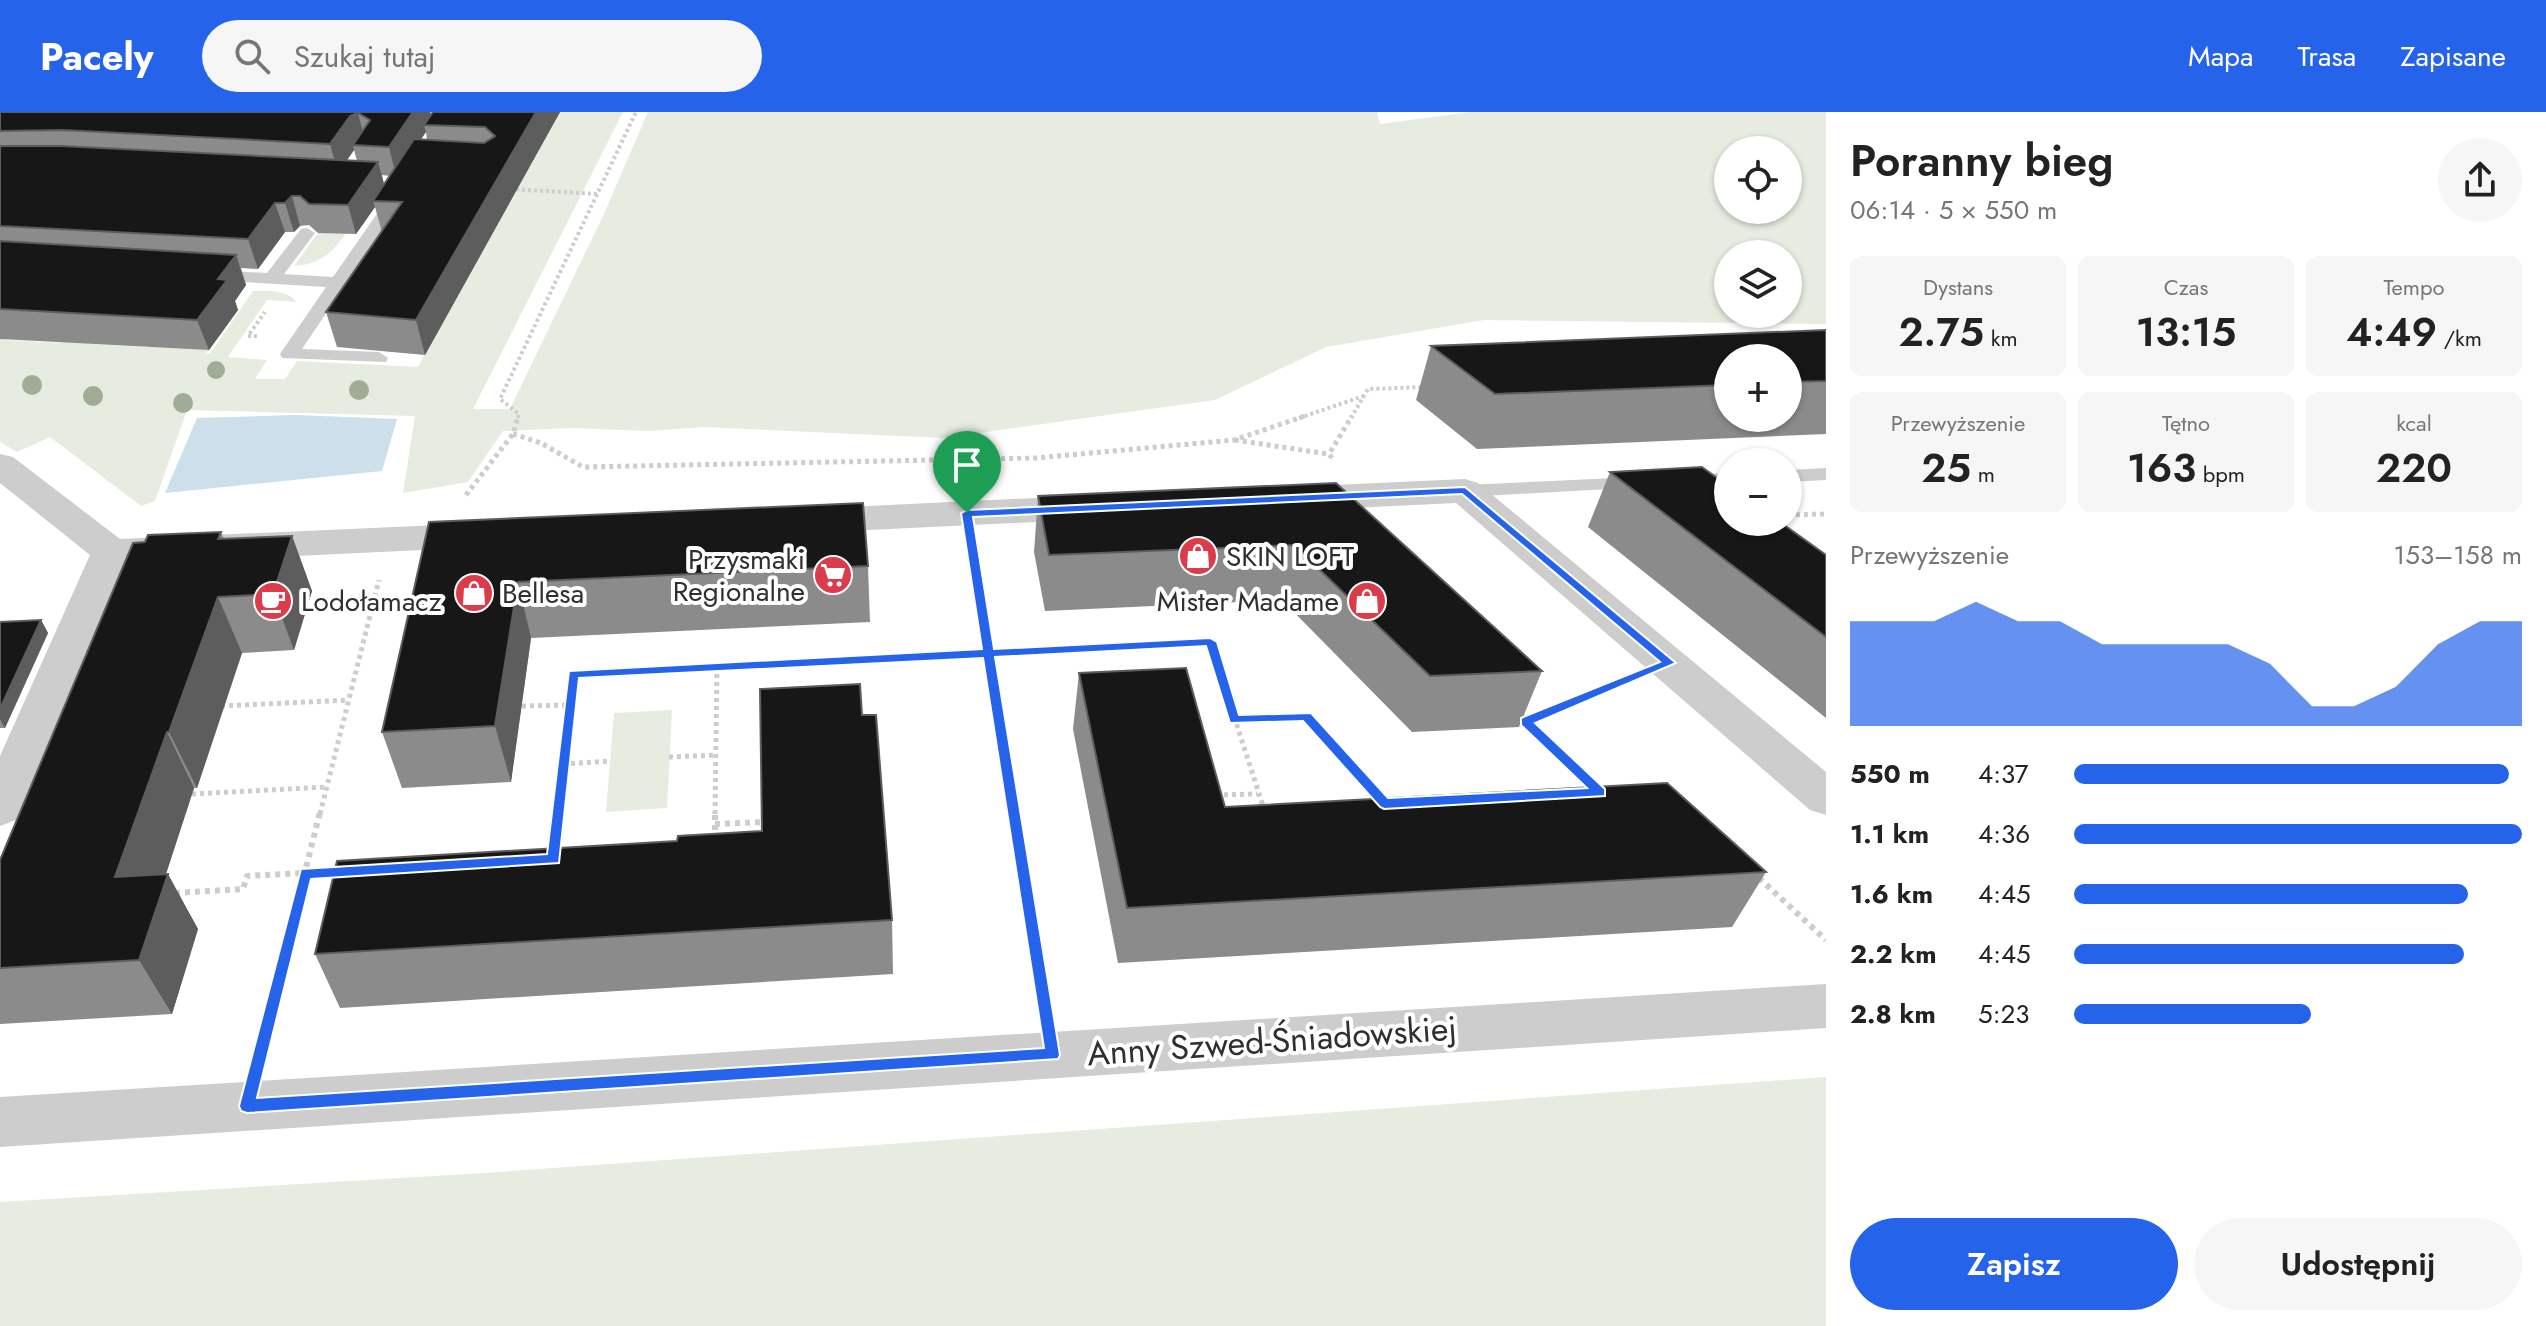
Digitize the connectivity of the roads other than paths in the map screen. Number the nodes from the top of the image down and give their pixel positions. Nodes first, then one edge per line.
1 (389, 183) edge
2 (307, 233) edge
3 (192, 274) edge
4 (272, 279) junction
5 (339, 283) junction
6 (379, 358) dead end
7 (0, 465) edge
8 (1826, 474) edge
9 (1802, 475) edge
10 (1714, 479) edge
11 (1465, 491) junction
12 (1253, 500) edge
13 (1125, 506) edge
14 (763, 523) edge
15 (513, 534) edge
16 (111, 552) junction
17 (1826, 798) edge
18 (0, 808) edge
19 (1826, 1006) edge
20 (0, 1122) edge

1 - 5 lane
2 - 4 lane
3 - 4 lane
4 - 5 lane
5 - 6 lane
7 - 16 street
8 - 9 lane
10 - 11 lane
11 - 12 street
11 - 17 street
13 - 14 street
15 - 16 street
16 - 18 street
19 - 20 street, Anny Szwed-Śniadowskiej

